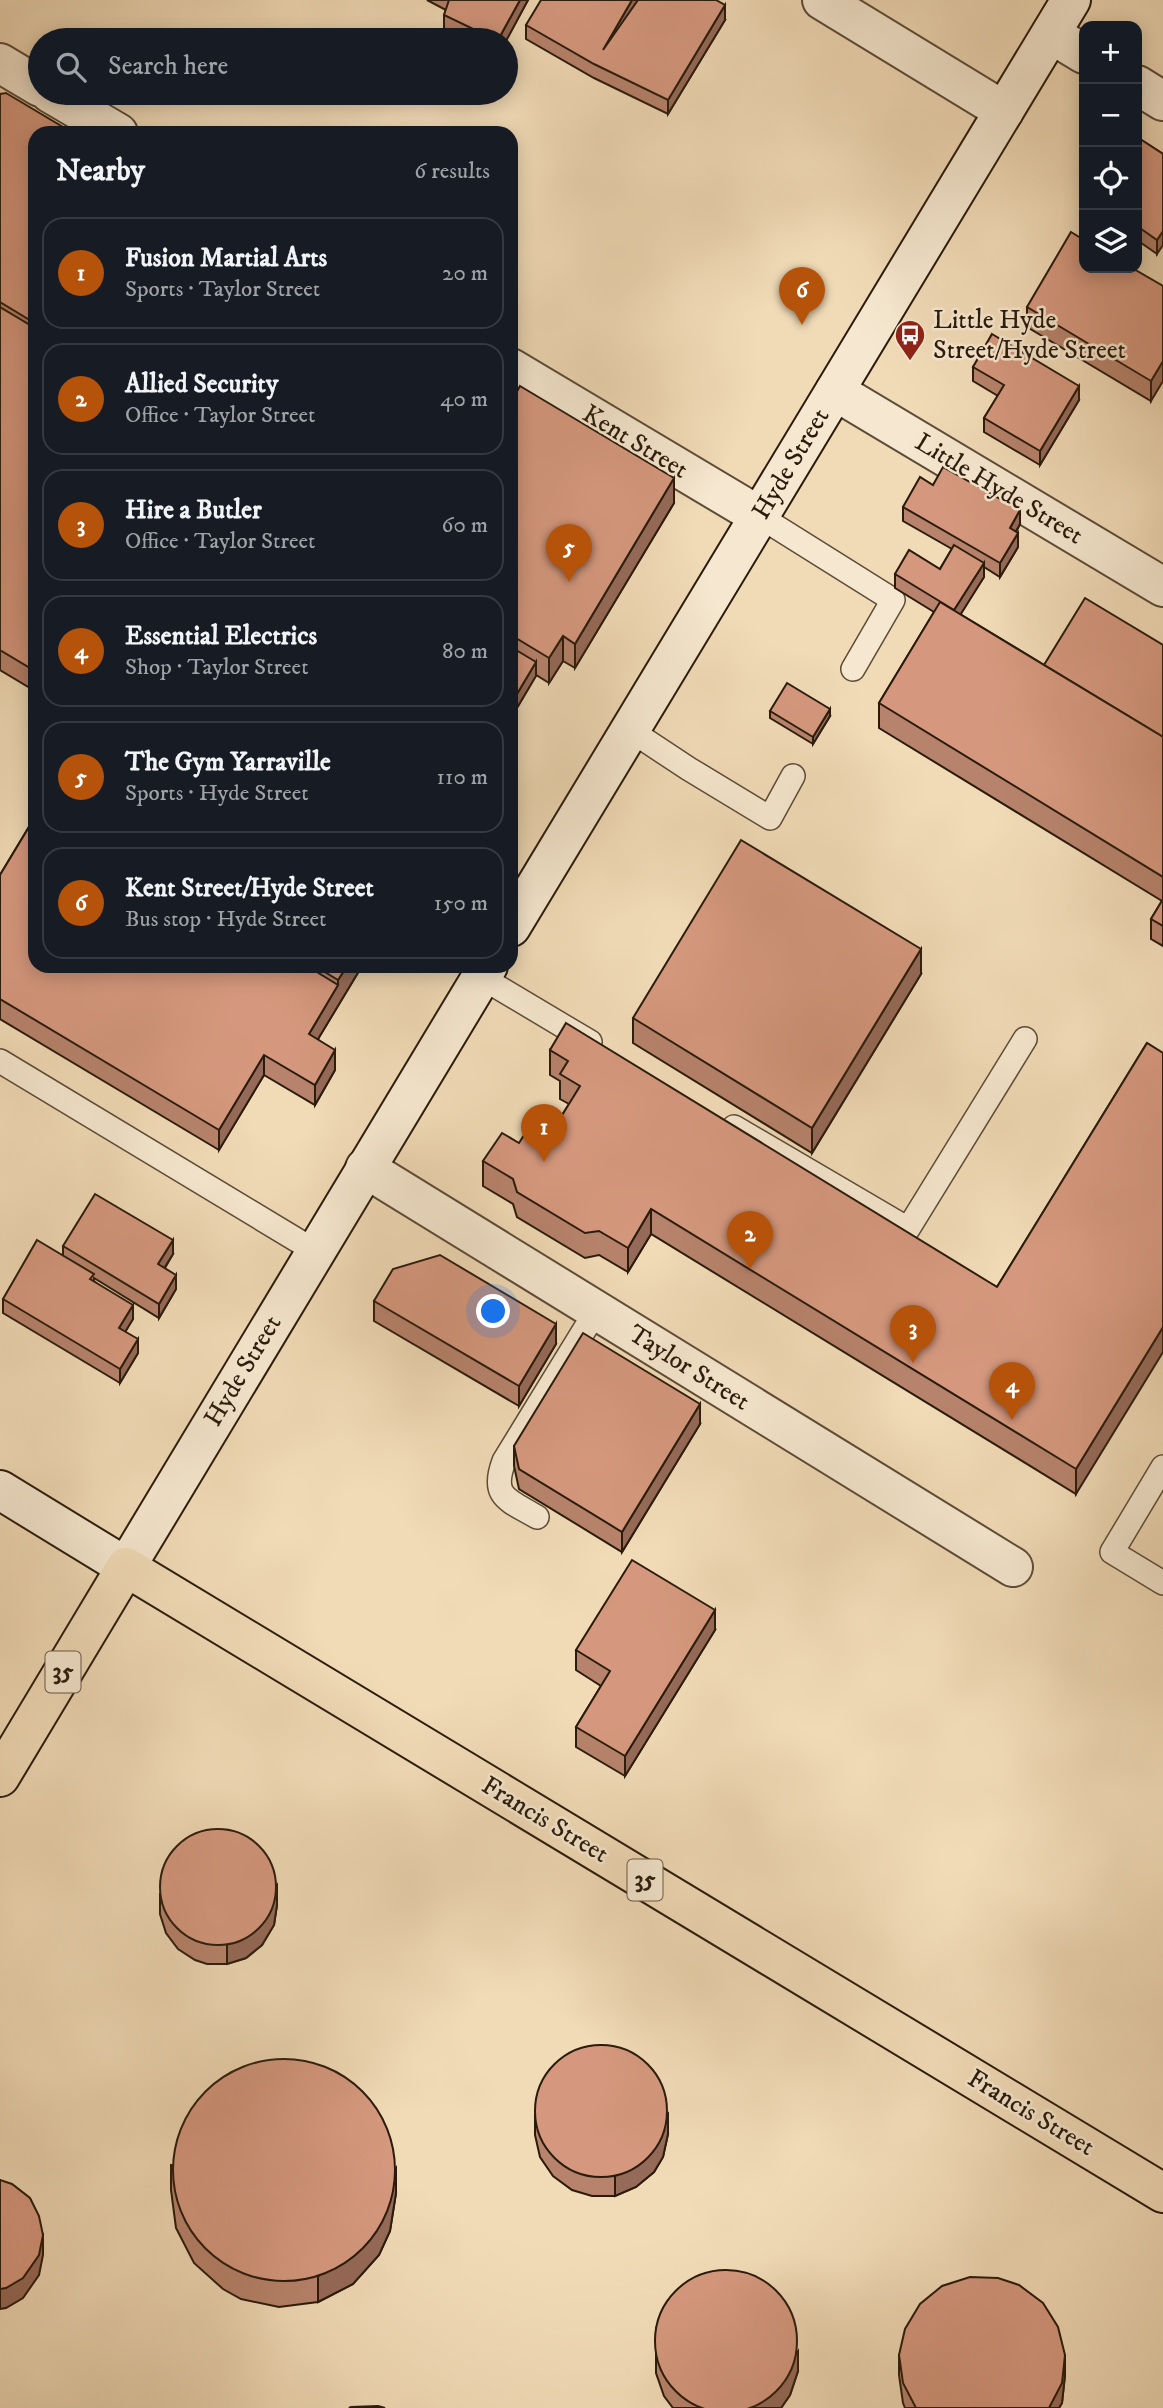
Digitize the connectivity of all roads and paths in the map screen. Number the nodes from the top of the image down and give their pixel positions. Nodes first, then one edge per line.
1 (822, 0) edge
2 (1071, 0) edge
3 (1051, 34) junction
4 (1079, 51) edge
5 (0, 63) edge
6 (28, 80) edge
7 (1142, 88) edge
8 (1163, 101) edge
9 (70, 105) edge
10 (1004, 111) junction
11 (106, 126) edge
12 (518, 372) edge
13 (835, 391) junction
14 (759, 516) junction
15 (1163, 587) edge
16 (853, 669) dead end
17 (630, 730) junction
18 (793, 776) dead end
19 (518, 916) edge
20 (483, 973) edge
21 (486, 973) edge
22 (1025, 1039) dead end
23 (613, 1056) edge
24 (0, 1061) edge
25 (719, 1118) edge
26 (365, 1168) junction
27 (314, 1251) junction
28 (596, 1311) junction
29 (1163, 1467) edge
30 (0, 1490) edge
31 (537, 1517) dead end
32 (126, 1567) junction
33 (1013, 1567) dead end
34 (1163, 1583) edge
35 (0, 1777) edge
36 (1163, 2193) edge

1 - 10 street
2 - 3 street, Hyde Street
3 - 4 street
3 - 10 street, Hyde Street
5 - 6 street
7 - 8 street
9 - 11 street
10 - 13 street, Hyde Street
12 - 14 street, Kent Street
13 - 14 street, Hyde Street
13 - 15 street, Little Hyde Street
14 - 16 lane
14 - 17 street, Hyde Street
17 - 18 lane
17 - 19 street, Hyde Street
20 - 26 street, Hyde Street
21 - 23 lane
22 - 25 lane
24 - 27 lane
26 - 27 street, Hyde Street
26 - 28 street, Taylor Street
27 - 32 street, Hyde Street
28 - 31 lane
28 - 33 street, Taylor Street
29 - 34 lane
30 - 32 street, Francis Street
32 - 35 main road, Hyde Street / 35
32 - 36 main road, Francis Street / 35

